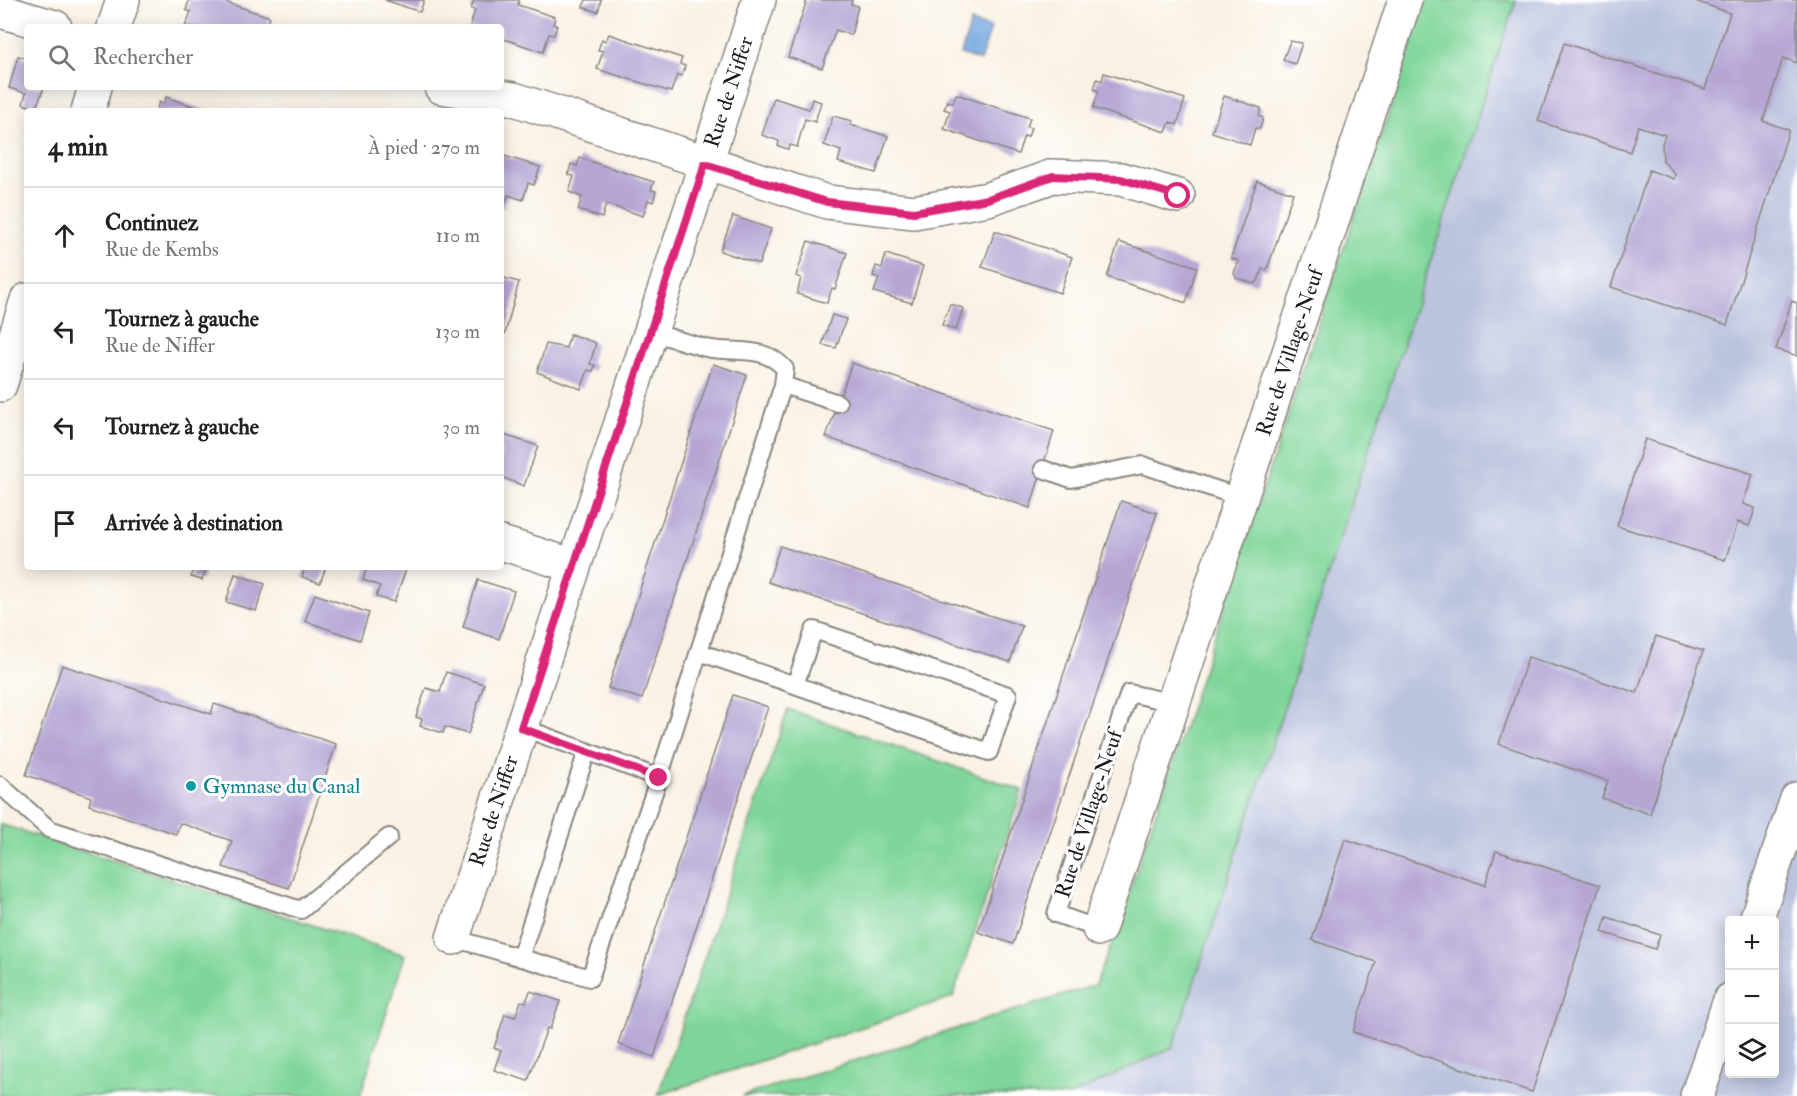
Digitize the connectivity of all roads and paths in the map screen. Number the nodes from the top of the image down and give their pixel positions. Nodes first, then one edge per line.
1 (123, 0) edge
2 (759, 0) edge
3 (1405, 0) edge
4 (0, 11) edge
5 (45, 24) edge
6 (115, 24) edge
7 (94, 90) edge
8 (459, 90) edge
9 (89, 108) edge
10 (705, 164) junction
11 (1178, 196) dead end
12 (24, 315) edge
13 (651, 332) junction
14 (10, 384) edge
15 (783, 385) junction
16 (838, 403) dead end
17 (1042, 469) dead end
18 (1242, 498) junction
19 (504, 544) edge
20 (574, 566) junction
21 (699, 652) junction
22 (795, 685) junction
23 (1174, 703) junction
24 (521, 728) junction
25 (587, 751) junction
26 (659, 778) junction
27 (0, 785) edge
28 (1797, 799) edge
29 (389, 837) dead end
30 (1758, 916) edge
31 (1099, 929) joint
32 (453, 938) joint
33 (520, 958) junction
34 (1725, 1015) edge
35 (1697, 1096) edge

1 - 6 street
2 - 10 street, Rue de Niffer
3 - 18 street, Rue de Village-Neuf
4 - 5 street
7 - 9 street
8 - 10 street
10 - 11 street
10 - 13 street, Rue de Niffer
12 - 14 street
13 - 15 lane
13 - 20 street, Rue de Niffer
15 - 16 lane
15 - 21 lane
17 - 18 lane
18 - 23 street, Rue de Village-Neuf
19 - 20 street
20 - 24 street, Rue de Niffer
21 - 22 lane
21 - 26 lane
22 - 22 lane
23 - 31 street, Rue de Village-Neuf
23 - 31 lane, Rue de Village-Neuf
24 - 25 lane
24 - 32 street, Rue de Niffer
25 - 26 lane
25 - 33 lane
26 - 33 lane
27 - 29 lane
28 - 30 street
32 - 33 lane
34 - 35 street

